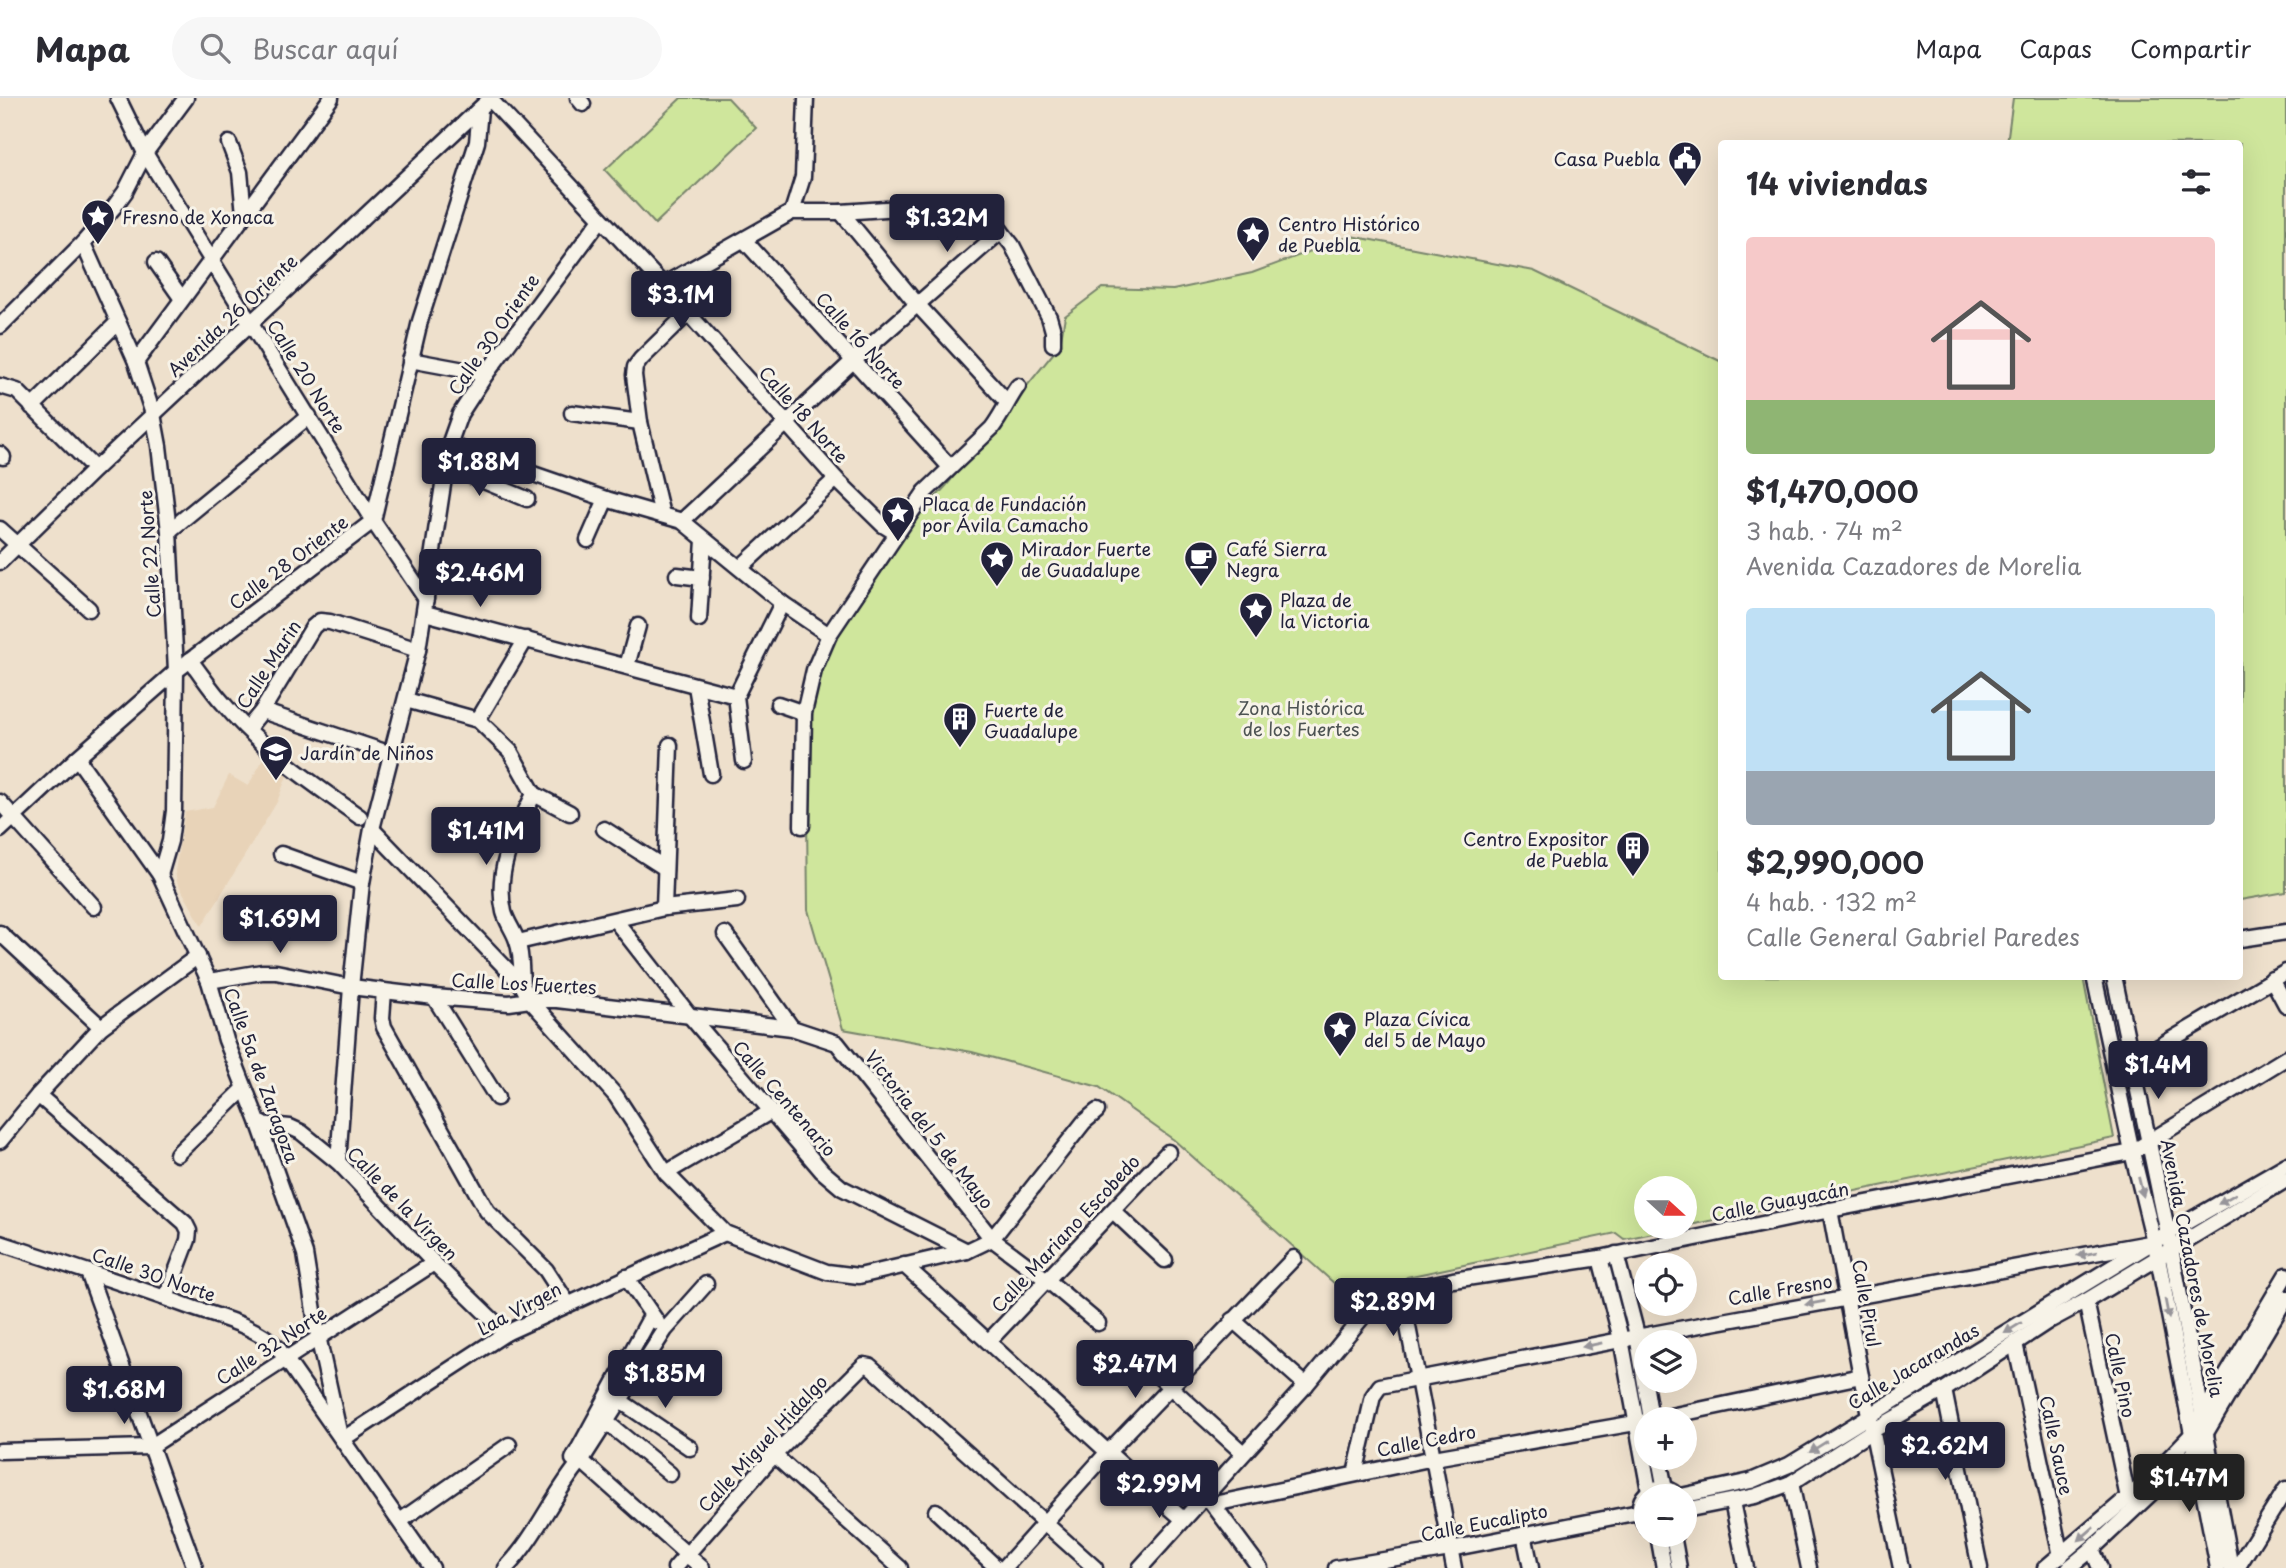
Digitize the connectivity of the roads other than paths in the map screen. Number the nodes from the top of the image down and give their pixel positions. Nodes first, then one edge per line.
1 (118, 98) edge
2 (186, 98) edge
3 (331, 98) edge
4 (806, 98) edge
5 (488, 101) edge
6 (229, 143) dead end
7 (145, 153) junction
8 (792, 212) junction
9 (841, 212) junction
10 (244, 214) junction
11 (601, 219) junction
12 (1001, 231) junction
13 (744, 240) junction
14 (83, 243) junction
15 (211, 259) junction
16 (156, 262) dead end
17 (663, 285) junction
18 (182, 299) junction
19 (916, 303) junction
20 (688, 313) junction
21 (118, 322) junction
22 (251, 322) junction
23 (0, 326) edge
24 (1053, 344) dead end
25 (410, 360) junction
26 (853, 360) junction
27 (136, 362) junction
28 (486, 374) junction
29 (0, 386) edge
30 (1018, 386) dead end
31 (1007, 401) junction
32 (32, 407) junction
33 (572, 413) dead end
34 (153, 414) junction
35 (309, 416) junction
36 (640, 422) junction
37 (786, 423) junction
38 (449, 445) junction
39 (445, 465) junction
40 (950, 467) junction
41 (95, 470) junction
42 (836, 479) junction
43 (527, 499) dead end
44 (606, 499) junction
45 (662, 515) junction
46 (373, 521) junction
47 (682, 521) junction
48 (0, 529) edge
49 (169, 531) junction
50 (896, 533) junction
51 (588, 540) dead end
52 (704, 540) junction
53 (19, 545) junction
54 (0, 562) edge
55 (741, 567) junction
56 (677, 575) dead end
57 (702, 578) junction
58 (782, 603) junction
59 (425, 606) junction
60 (89, 609) dead end
61 (699, 618) dead end
62 (638, 626) dead end
63 (829, 635) junction
64 (526, 639) junction
65 (418, 650) junction
66 (190, 660) junction
67 (627, 666) junction
68 (176, 671) junction
69 (696, 686) junction
70 (736, 696) junction
71 (406, 699) junction
72 (778, 704) dead end
73 (262, 711) junction
74 (804, 713) junction
75 (478, 720) junction
76 (248, 728) junction
77 (670, 745) dead end
78 (391, 754) junction
79 (76, 758) junction
80 (744, 761) dead end
81 (711, 774) dead end
82 (534, 794) junction
83 (0, 802) edge
84 (570, 813) dead end
85 (13, 817) junction
86 (360, 817) dead end
87 (802, 827) dead end
88 (372, 829) junction
89 (604, 829) dead end
90 (0, 830) edge
91 (281, 854) dead end
92 (665, 868) junction
93 (160, 875) junction
94 (362, 883) junction
95 (737, 900) dead end
96 (94, 907) dead end
97 (664, 908) junction
98 (615, 920) junction
99 (2286, 932) edge
100 (0, 933) edge
101 (724, 934) dead end
102 (2243, 939) edge
103 (518, 942) junction
104 (198, 956) junction
105 (2286, 972) edge
106 (2272, 979) junction
107 (2095, 980) edge
108 (2115, 980) edge
109 (209, 981) junction
110 (522, 985) junction
111 (351, 987) junction
112 (384, 991) junction
113 (434, 997) junction
114 (530, 1000) junction
115 (2286, 1005) edge
116 (690, 1016) junction
117 (101, 1027) junction
118 (792, 1028) junction
119 (837, 1043) joint
120 (2286, 1058) edge
121 (2132, 1060) junction
122 (244, 1089) junction
123 (38, 1095) junction
124 (497, 1098) dead end
125 (1097, 1111) dead end
126 (770, 1112) junction
127 (259, 1124) junction
128 (0, 1141) edge
129 (2148, 1141) junction
130 (1168, 1152) dead end
131 (2132, 1152) junction
132 (177, 1154) dead end
133 (338, 1162) junction
134 (2286, 1165) edge
135 (666, 1174) junction
136 (2286, 1180) edge
137 (1830, 1210) junction
138 (1113, 1211) junction
139 (725, 1233) junction
140 (992, 1239) junction
141 (2170, 1241) junction
142 (2155, 1242) junction
143 (0, 1243) edge
144 (967, 1251) junction
145 (1616, 1254) junction
146 (1294, 1258) dead end
147 (1600, 1258) junction
148 (2158, 1258) junction
149 (1165, 1260) dead end
150 (434, 1263) junction
151 (904, 1265) junction
152 (88, 1272) junction
153 (2286, 1275) edge
154 (626, 1277) junction
155 (1047, 1280) junction
156 (706, 1284) dead end
157 (1398, 1291) junction
158 (1846, 1297) junction
159 (166, 1298) junction
160 (2286, 1298) edge
161 (2086, 1301) junction
162 (568, 1304) junction
163 (651, 1316) junction
164 (2045, 1316) junction
165 (1233, 1320) junction
166 (1098, 1323) dead end
167 (665, 1330) junction
168 (1636, 1330) edge
169 (1664, 1330) edge
170 (506, 1333) junction
171 (318, 1336) junction
172 (1634, 1336) edge
173 (1621, 1339) junction
174 (989, 1341) junction
175 (2015, 1343) junction
176 (1133, 1353) dead end
177 (285, 1359) junction
178 (1977, 1359) junction
179 (628, 1373) junction
180 (1861, 1376) junction
181 (1419, 1378) junction
182 (1306, 1385) junction
183 (1170, 1388) junction
184 (1944, 1390) junction
185 (619, 1400) junction
186 (1643, 1407) edge
187 (1697, 1410) edge
188 (1869, 1415) junction
189 (2204, 1417) junction
190 (605, 1421) junction
191 (1634, 1423) edge
192 (1872, 1431) junction
193 (2191, 1435) junction
194 (2206, 1435) junction
195 (341, 1437) junction
196 (509, 1445) dead end
197 (150, 1447) junction
198 (690, 1448) dead end
199 (0, 1451) edge
200 (1107, 1453) junction
201 (1243, 1453) junction
202 (2194, 1454) junction
203 (774, 1455) junction
204 (578, 1458) junction
205 (1434, 1458) junction
206 (670, 1474) dead end
207 (1355, 1474) junction
208 (1751, 1481) junction
209 (1791, 1483) junction
210 (2286, 1489) edge
211 (1697, 1492) edge
212 (1755, 1496) junction
213 (2128, 1498) junction
214 (1209, 1500) junction
215 (1732, 1502) junction
216 (1697, 1508) edge
217 (936, 1511) dead end
218 (1634, 1513) edge
219 (1183, 1519) junction
220 (400, 1521) junction
221 (1045, 1521) junction
222 (1524, 1534) junction
223 (1660, 1547) edge
224 (1675, 1547) edge
225 (1450, 1549) junction
226 (2092, 1549) junction
227 (687, 1555) junction
228 (2065, 1562) edge
229 (1372, 1565) edge
230 (195, 1568) edge
231 (432, 1568) edge
232 (506, 1568) edge
233 (675, 1568) edge
234 (702, 1568) edge
235 (900, 1568) edge
236 (997, 1568) edge
237 (1004, 1568) edge
238 (1095, 1568) edge
239 (1140, 1568) edge
240 (1260, 1568) edge
241 (1336, 1568) edge
242 (1454, 1568) edge
243 (1531, 1568) edge
244 (1664, 1568) edge
245 (1679, 1568) edge
246 (1746, 1568) edge
247 (1809, 1568) edge
248 (1900, 1568) edge
249 (1980, 1568) edge
250 (2045, 1568) edge
251 (2100, 1568) edge
252 (2218, 1568) edge
253 (2231, 1568) edge
254 (2238, 1568) edge

1 - 7 street, Calle 20 Norte
2 - 7 street
3 - 10 street
4 - 8 street
5 - 11 street, Calle 18 Norte
5 - 22 street, Avenida 26 Oriente
5 - 25 street, Calle 28 Oriente
6 - 10 street
7 - 14 street
7 - 15 street, Calle 20 Norte
8 - 9 street
8 - 13 street
9 - 12 street
9 - 19 street
10 - 15 street
11 - 17 street, Calle 18 Norte
11 - 28 street, Calle 30 Oriente
12 - 19 street
12 - 24 street
13 - 17 street
13 - 26 street, Calle 16 Norte
14 - 21 street, Calle 22 Norte
14 - 23 street
15 - 18 street
15 - 22 street, Calle 20 Norte
16 - 18 street
17 - 20 street, Calle 18 Norte
18 - 27 street
19 - 26 street
19 - 31 street
20 - 36 street
20 - 37 street, Calle 18 Norte
21 - 27 street, Calle 22 Norte
21 - 32 street
22 - 34 street, Avenida 26 Oriente
22 - 35 street, Calle 20 Norte
25 - 28 street
25 - 46 street, Calle 28 Oriente
26 - 37 street
26 - 40 street, Calle 16 Norte
27 - 34 street, Calle 22 Norte
28 - 38 street, Calle 30 Oriente
29 - 32 street
30 - 31 street
31 - 40 street
32 - 41 street
33 - 36 street
34 - 41 street, Avenida 26 Oriente
34 - 49 street, Calle 22 Norte
35 - 46 street, Calle 20 Norte
35 - 49 street
36 - 45 street
37 - 42 street, Calle 18 Norte
37 - 47 street
38 - 39 street, Calle 30 Oriente
38 - 44 street
39 - 43 street
39 - 59 street, Calle 30 Oriente
40 - 50 street
41 - 53 street, Avenida 26 Oriente
42 - 50 street, Calle 18 Norte
42 - 55 street
44 - 45 street
44 - 51 street
45 - 47 street
46 - 59 street, Calle 20 Norte
46 - 66 street, Calle 28 Oriente
47 - 52 street
48 - 53 street
49 - 68 street, Calle 22 Norte
50 - 63 street
52 - 55 street
52 - 57 street
53 - 54 street, Avenida 26 Oriente
53 - 60 street
55 - 58 street
56 - 57 street
57 - 61 street
58 - 63 street
58 - 70 street
59 - 64 street
59 - 65 street, Calle 30 Oriente
62 - 67 street
63 - 74 street
64 - 67 street
64 - 75 street
65 - 71 street, Calle 30 Oriente
65 - 73 street, Calle Marin
66 - 68 street, Calle 28 Oriente
66 - 76 street
67 - 69 street
68 - 79 street, Calle 28 Oriente
68 - 93 street, Calle 22 Norte
69 - 70 street
69 - 81 street
70 - 80 street
71 - 75 street
71 - 78 street, Calle 30 Oriente
72 - 74 street
73 - 76 street, Calle Marin
73 - 78 street
74 - 87 street
75 - 82 street
76 - 86 street
77 - 92 street
78 - 88 street, Calle 30 Oriente
79 - 85 street, Calle 28 Oriente
79 - 93 street, Calle 5a de Zaragoza
82 - 84 street
82 - 103 street
83 - 85 street
85 - 90 street, Calle 28 Oriente
85 - 96 street
88 - 94 street, Calle 30 Oriente
88 - 110 street
89 - 92 street
91 - 94 street
92 - 97 street
93 - 104 street, Calle 5a de Zaragoza
94 - 111 street, Calle 30 Oriente
95 - 97 street
97 - 98 street
98 - 103 street
98 - 116 street, Calle Centenario
99 - 102 street
100 - 117 street
101 - 118 street
103 - 110 street
104 - 109 street, Calle 5a de Zaragoza
104 - 117 street
105 - 106 street
106 - 115 street
106 - 121 street
107 - 131 street, Avenida Cazadores de Morelia
108 - 121 street, Avenida Cazadores de Morelia
109 - 111 street, Calle Los Fuertes
109 - 122 street, Calle 5a de Zaragoza
110 - 114 street
111 - 112 street, Calle Los Fuertes
111 - 133 street, Calle 30 Oriente
112 - 113 street, Calle Los Fuertes
112 - 162 street
113 - 114 street, Calle Los Fuertes
113 - 124 street
114 - 116 street, Calle Los Fuertes
114 - 135 street
116 - 118 street, Calle Los Fuertes
116 - 126 street, Calle Centenario
117 - 123 street
118 - 119 street, Calle Los Fuertes
119 - 140 street, Victoria del 5 de Mayo
120 - 129 street
121 - 129 street, Avenida Cazadores de Morelia
122 - 127 street, Calle 5a de Zaragoza
122 - 132 street
123 - 128 street
123 - 159 street
125 - 140 street
126 - 135 street
126 - 144 street, Calle Centenario
127 - 133 street, Calle de la Virgen
127 - 171 street, Calle 5a de Zaragoza
129 - 131 street
129 - 141 street, Avenida Cazadores de Morelia
130 - 138 street, Calle Mariano Escobedo
131 - 137 street, Calle Guayacán
131 -> 142 street, Avenida Cazadores de Morelia
133 - 150 street, Calle de la Virgen
134 -> 141 street
135 - 139 street
136 - 141 street
137 - 145 street, Calle Guayacán
137 - 158 street, Calle Pirul
138 - 149 street
138 - 155 street, Calle Mariano Escobedo
139 - 151 street
139 - 154 street, Laa Virgen
140 - 144 street
140 - 155 street, Victoria del 5 de Mayo
141 - 142 street, Calle Jacarandas
141 - 148 street, Calle Jacarandas
141 - 189 street, Avenida Cazadores de Morelia
142 - 148 street, Avenida Cazadores de Morelia
142 -> 158 street, Calle Fresno
142 - 164 street, Calle Jacarandas
143 - 152 street, Calle 30 Norte
144 - 151 street
145 - 147 street, Calle Guayacán
145 - 168 street
146 - 165 street
147 - 157 street, Calle Guayacán
147 - 173 street
148 - 161 street, Calle Jacarandas
148 -> 193 street, Avenida Cazadores de Morelia
150 - 170 street, Calle de la Virgen
150 - 171 street, Calle 32 Norte
151 - 174 street
152 - 159 street, Calle 30 Norte
152 - 197 street
153 - 189 street
154 - 162 street, Laa Virgen
154 - 163 street
155 - 166 street, Victoria del 5 de Mayo
155 - 174 street, Calle Mariano Escobedo
156 - 167 street
157 - 181 street
157 - 182 street
158 -> 169 street, Calle Fresno
158 - 180 street, Calle Pirul
159 - 177 street, Calle 30 Norte
160 - 194 street
161 - 164 street, Calle Jacarandas
161 - 213 street, Calle Pino
162 - 170 street, Laa Virgen
163 - 167 street
163 - 179 street
164 - 175 street, Calle Jacarandas
164 -> 178 street, Calle Jacarandas
165 - 182 street
165 - 183 street
167 - 179 street
170 - 195 street, Laa Virgen
171 - 177 street, Calle 32 Norte
171 - 195 street, Calle 5a de Zaragoza
172 - 173 street, Calle Fresno
173 -> 181 street, Calle Fresno
173 - 186 street
174 - 200 street
175 - 178 street, Calle Jacarandas
175 - 228 street, Calle Sauce
176 - 183 street
177 - 195 street, Calle 30 Norte
177 - 197 street, Calle 32 Norte
178 - 184 street, Calle Jacarandas
178 - 188 street, Calle Jacarandas
179 - 185 street
179 - 204 street
180 - 187 street, Calle Cedro
180 - 188 street, Calle Pirul
181 - 205 street
181 - 207 street, Calle Fresno
182 - 201 street
183 - 200 street
183 - 201 street
184 - 192 street, Calle Jacarandas
184 - 249 street
185 - 190 street
185 - 198 street
188 - 192 street, Calle Pirul
188 -> 208 street, Calle Jacarandas
189 - 193 street
189 - 194 street, Avenida Cazadores de Morelia
190 - 204 street
190 - 206 street
191 - 205 street, Calle Cedro
192 - 209 street, Calle Jacarandas
192 - 248 street, Calle Pirul
193 - 202 street, Avenida Cazadores de Morelia
193 - 213 street
194 - 202 street
194 - 253 street, Avenida Cazadores de Morelia
195 - 220 street, Calle 5a de Zaragoza
196 - 220 street
197 - 199 street
197 - 230 street
200 - 219 street
200 - 221 street
201 - 214 street
202 - 226 street
202 - 252 street, Avenida Cazadores de Morelia
203 - 221 street, Calle Miguel Hidalgo
203 - 227 street, Calle Miguel Hidalgo
203 - 235 street
204 - 227 street
204 - 232 street
205 - 207 street, Calle Cedro
205 - 225 street
207 - 214 street, Calle Cedro
208 - 211 street, Calle Jacarandas
208 - 212 street
209 - 212 street, Calle Jacarandas
209 - 247 street
210 - 254 street
212 - 215 street, Calle Jacarandas
213 -> 228 street
214 - 219 street
214 - 240 street
215 - 216 street, Calle Jacarandas
215 - 246 street
217 - 236 street
218 - 222 street, Calle Eucalipto
219 - 239 street
220 - 231 street, Calle 5a de Zaragoza
221 - 237 street
221 - 238 street
222 - 225 street, Calle Eucalipto
222 - 243 street
223 - 244 street
224 - 245 street
225 - 229 street, Calle Eucalipto
225 - 242 street
226 - 228 street
226 - 251 street
227 - 233 street, Calle Miguel Hidalgo
227 - 234 street
228 - 250 street
229 - 241 street, Calle Eucalipto

